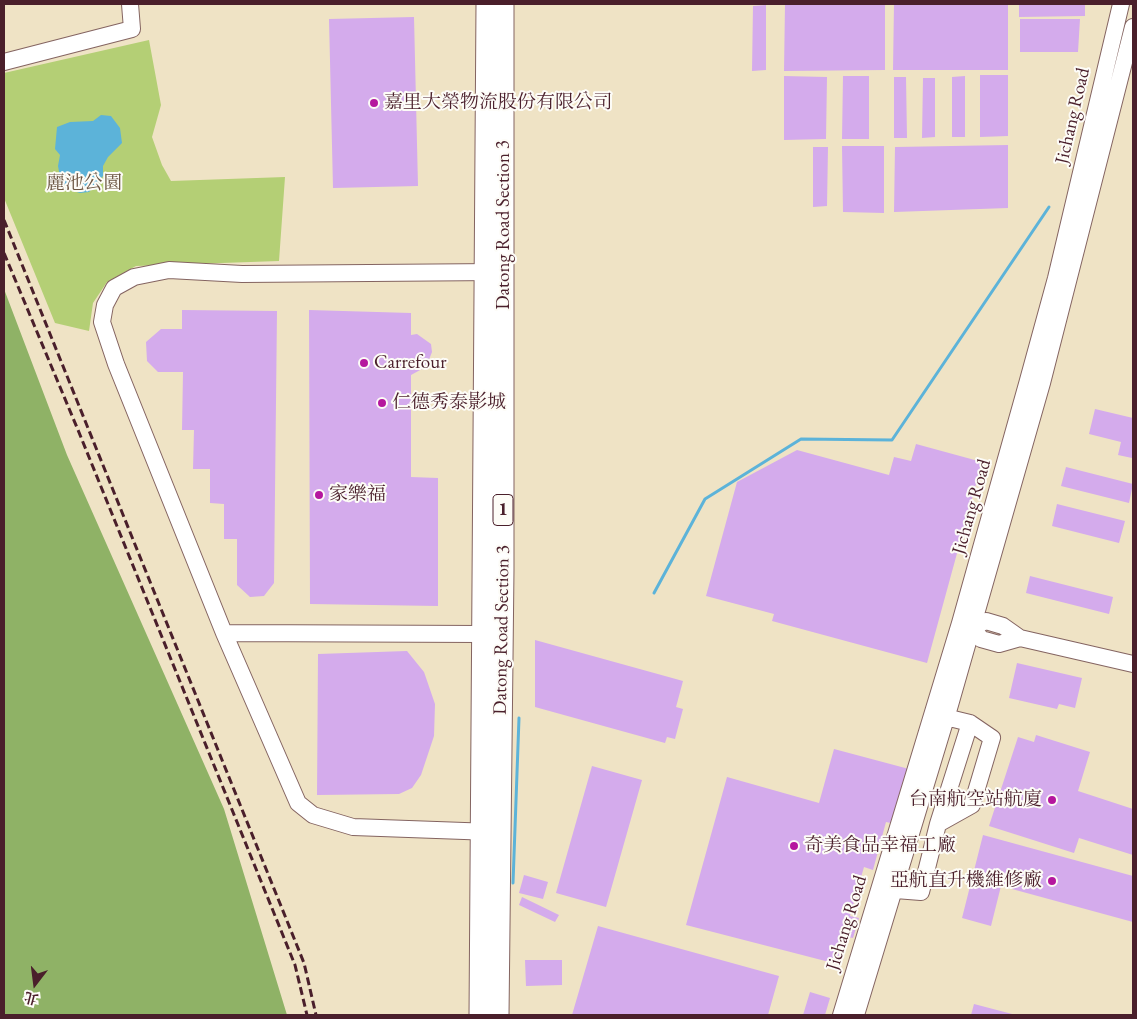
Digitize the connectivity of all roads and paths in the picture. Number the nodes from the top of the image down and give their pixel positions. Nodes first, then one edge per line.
1 (130, 4) edge
2 (488, 4) edge
3 (503, 4) edge
4 (1121, 4) edge
5 (1133, 28) edge
6 (4, 62) edge
7 (495, 272) junction
8 (966, 625) junction
9 (224, 633) junction
10 (482, 634) junction
11 (1133, 664) edge
12 (939, 715) junction
13 (970, 723) junction
14 (938, 824) junction
15 (490, 832) junction
16 (885, 889) junction
17 (480, 1015) edge
18 (498, 1015) edge
19 (841, 1015) edge
20 (856, 1015) edge

1 - 6 street
2 - 7 main road, Datong Road Section 3 / 1
3 - 7 main road, Datong Road Section 3 / 1
4 - 8 street, Jichang Road
5 - 8 street, Jichang Road
7 - 9 street
7 - 10 main road, Datong Road Section 3 / 1
7 - 15 main road, Datong Road Section 3 / 1
8 - 11 street
8 - 12 street, Jichang Road
9 - 10 street
9 - 15 street
10 - 15 main road, Datong Road Section 3 / 1
12 - 13 street
12 - 16 street, Jichang Road
13 - 14 street
13 - 14 street
14 - 16 street
15 - 17 main road, Datong Road Section 3 / 1
15 - 18 main road, Datong Road Section 3 / 1
16 - 19 street, Jichang Road
16 - 20 street, Jichang Road

